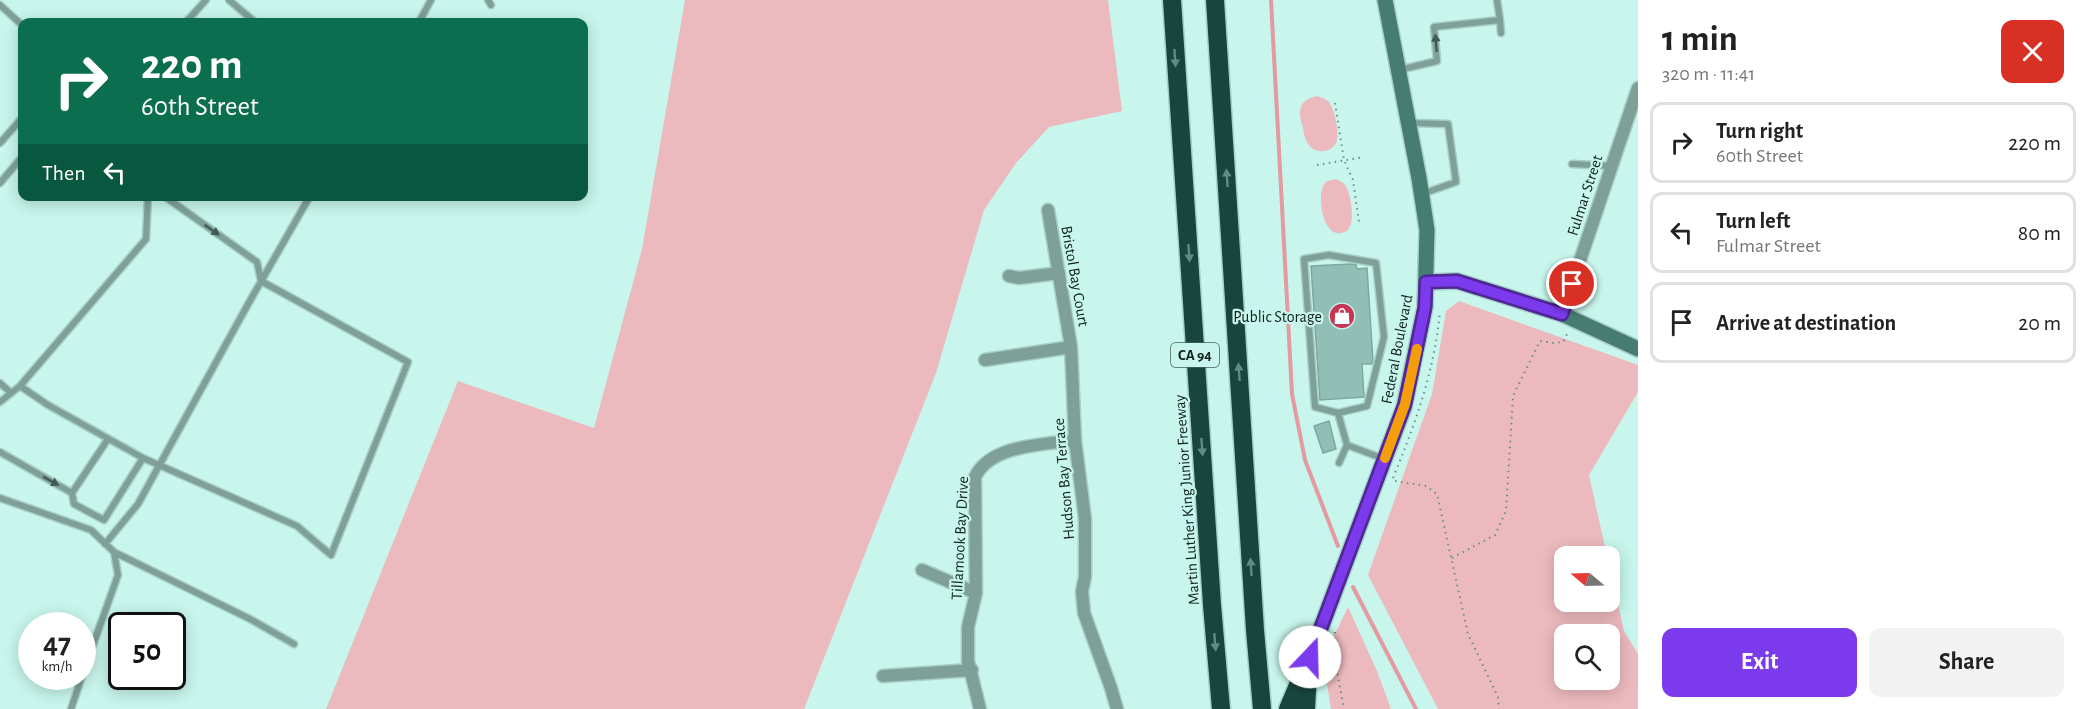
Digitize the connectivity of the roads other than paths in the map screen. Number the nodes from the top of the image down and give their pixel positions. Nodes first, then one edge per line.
1 (206, 0) edge
2 (229, 0) edge
3 (431, 0) edge
4 (1172, 0) edge
5 (1215, 0) edge
6 (1385, 0) edge
7 (1497, 0) edge
8 (0, 5) edge
9 (190, 18) edge
10 (250, 18) edge
11 (421, 18) edge
12 (1500, 20) junction
13 (18, 21) edge
14 (1501, 33) dead end
15 (1398, 70) junction
16 (1638, 88) edge
17 (18, 123) edge
18 (1409, 123) junction
19 (0, 143) edge
20 (18, 162) edge
21 (1572, 164) dead end
22 (1611, 166) junction
23 (0, 183) edge
24 (1422, 194) junction
25 (148, 201) edge
26 (171, 201) edge
27 (307, 201) edge
28 (1048, 210) dead end
29 (1059, 273) junction
30 (1009, 276) dead end
31 (261, 280) junction
32 (1426, 282) junction
33 (1562, 314) junction
34 (1071, 347) junction
35 (1638, 349) edge
36 (985, 360) dead end
37 (0, 383) edge
38 (20, 386) junction
39 (10, 392) junction
40 (0, 402) edge
41 (1338, 412) junction
42 (108, 439) junction
43 (1075, 440) junction
44 (1347, 445) junction
45 (0, 453) edge
46 (143, 458) junction
47 (1385, 459) junction
48 (1340, 463) dead end
49 (159, 465) junction
50 (72, 493) junction
51 (0, 498) edge
52 (105, 544) junction
53 (114, 552) junction
54 (922, 570) dead end
55 (976, 593) junction
56 (96, 637) edge
57 (294, 645) dead end
58 (1310, 657) junction
59 (972, 670) junction
60 (883, 676) dead end
61 (77, 690) edge
62 (71, 709) edge
63 (980, 709) edge
64 (1117, 709) edge
65 (1221, 709) edge
66 (1262, 709) edge
67 (1288, 709) edge
68 (1306, 709) edge

1 - 9 lane
2 - 10 lane
3 - 11 lane
4 -> 65 highway, Martin Luther King Junior Freeway / CA 94
66 -> 5 highway, CA 94
6 - 15 main road, Federal Boulevard
7 - 12 lane
8 - 13 lane
12 - 14 lane
15 -> 12 lane
15 - 18 main road, Federal Boulevard
16 - 22 street, Fulmar Street
17 - 19 lane
18 - 24 main road, Federal Boulevard
18 - 24 lane
20 - 23 lane
21 - 22 lane
22 - 33 street, Fulmar Street
24 - 32 main road, Federal Boulevard
25 - 38 lane
26 -> 31 lane
27 - 31 lane
28 - 29 street, Bristol Bay Court
29 - 30 street
29 - 34 street, Bristol Bay Court
31 - 49 lane
31 - 49 lane
32 - 33 main road
32 - 47 main road, Federal Boulevard
33 - 35 main road
34 - 36 street
34 - 43 street, Hudson Bay Terrace
37 - 39 lane
38 - 39 lane
38 - 42 lane
39 - 40 lane
41 - 41 lane
41 - 44 lane
42 - 46 lane
42 - 50 lane
43 - 55 street, Tillamook Bay Drive
43 - 64 street, Hudson Bay Terrace
44 - 47 lane
44 - 48 lane
45 -> 50 lane
46 - 49 lane
46 - 50 lane
47 - 58 main road, Federal Boulevard
49 - 52 lane
51 - 52 lane
52 - 53 lane
53 - 56 lane
53 - 57 lane
54 - 55 street
55 - 59 street, Tillamook Bay Drive
58 - 67 highway
58 - 68 highway
59 - 60 street
59 - 63 street, Tillamook Bay Drive
61 - 62 lane

